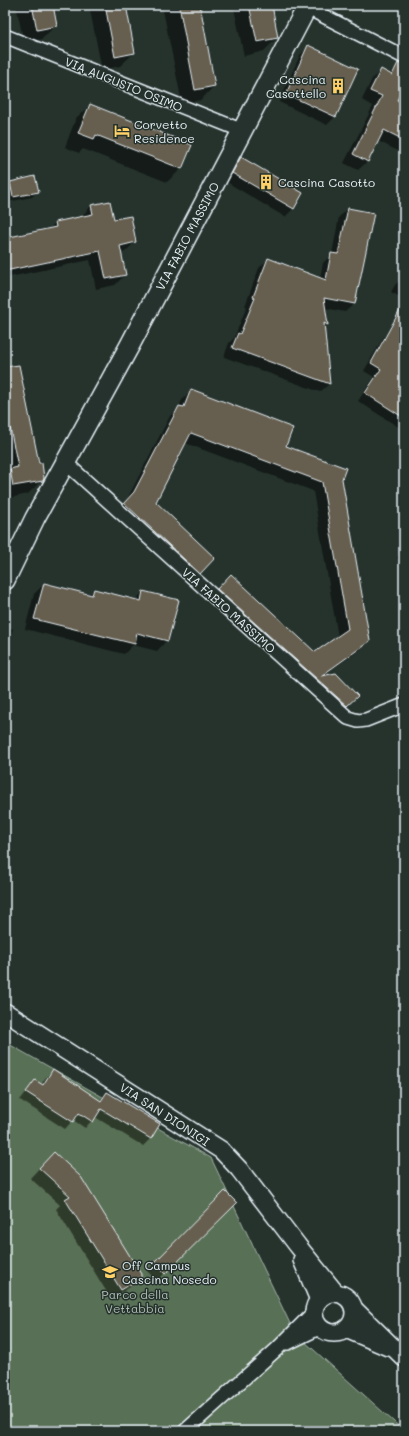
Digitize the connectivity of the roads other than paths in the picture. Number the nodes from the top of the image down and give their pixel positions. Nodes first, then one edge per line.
1 (307, 6) edge
2 (5, 36) edge
3 (404, 57) edge
4 (243, 131) junction
5 (66, 463) junction
6 (5, 580) edge
7 (404, 705) edge
8 (5, 1012) edge
9 (298, 1246) junction
10 (335, 1292) junction
11 (354, 1309) junction
12 (318, 1313) junction
13 (346, 1329) junction
14 (399, 1354) edge
15 (185, 1431) edge

1 - 3 street, VIA FABIO MASSIMO
1 - 4 main road, VIA FABIO MASSIMO
2 - 4 street, VIA AUGUSTO OSIMO
4 - 5 main road, VIA FABIO MASSIMO
5 - 6 main road, VIA FABIO MASSIMO
5 - 7 street, VIA FABIO MASSIMO
8 - 9 street, VIA SAN DIONIGI
9 - 10 street, VIA SAN DIONIGI
9 - 12 street, VIA SAN DIONIGI
10 - 11 street, VIA SAN DIONIGI
10 - 12 street
11 - 13 street
11 - 14 street, VIA SAN DIONIGI
12 - 13 street, VIA SAN DIONIGI
12 - 15 street
13 - 14 street, VIA SAN DIONIGI

